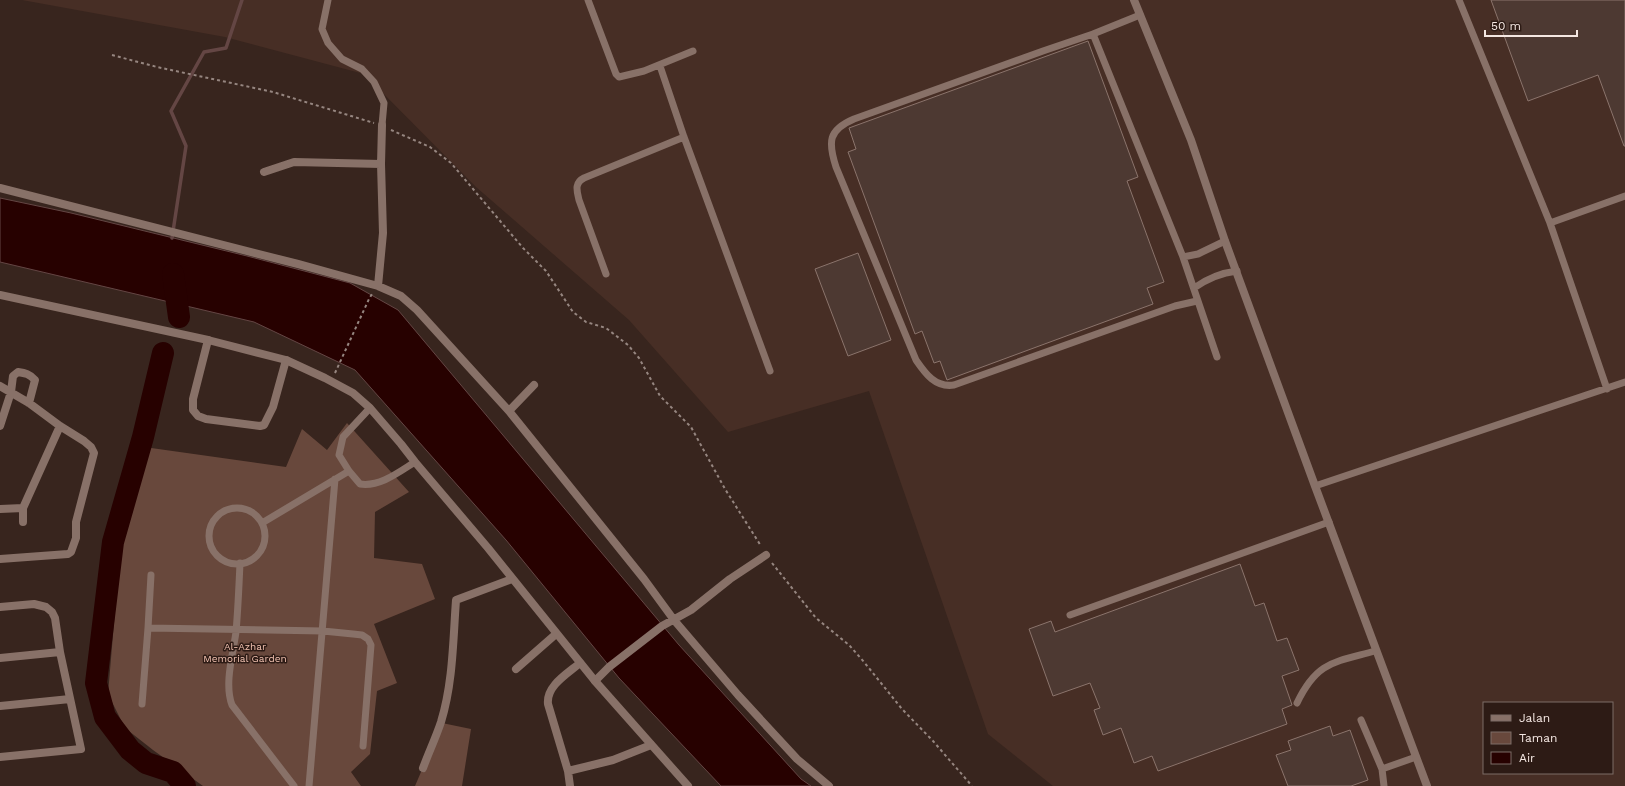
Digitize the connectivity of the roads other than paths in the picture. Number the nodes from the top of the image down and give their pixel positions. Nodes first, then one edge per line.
1 (328, 0) edge
2 (588, 0) edge
3 (1134, 0) edge
4 (1460, 0) edge
5 (1140, 15) junction
6 (1094, 34) junction
7 (693, 52) dead end
8 (660, 66) junction
9 (382, 125) joint
10 (684, 137) junction
11 (381, 164) junction
12 (264, 172) dead end
13 (0, 188) edge
14 (1625, 196) edge
15 (1550, 223) junction
16 (1225, 241) junction
17 (1183, 257) junction
18 (1237, 271) junction
19 (606, 274) dead end
20 (378, 286) junction
21 (1194, 288) junction
22 (0, 295) edge
23 (1197, 301) junction
24 (208, 340) junction
25 (1217, 357) dead end
26 (286, 360) junction
27 (770, 371) dead end
28 (1625, 382) edge
29 (534, 385) dead end
30 (0, 386) edge
31 (1607, 389) junction
32 (11, 392) junction
33 (29, 403) junction
34 (370, 408) junction
35 (509, 410) junction
36 (0, 426) edge
37 (60, 426) junction
38 (415, 462) junction
39 (349, 471) junction
40 (335, 479) junction
41 (1315, 486) junction
42 (23, 508) junction
43 (0, 509) edge
44 (23, 522) dead end
45 (1328, 522) junction
46 (262, 523) junction
47 (766, 554) road end
48 (0, 559) edge
49 (240, 563) junction
50 (150, 575) dead end
51 (512, 579) junction
52 (0, 607) edge
53 (1070, 615) dead end
54 (674, 620) junction
55 (148, 628) junction
56 (236, 630) junction
57 (323, 631) junction
58 (556, 634) junction
59 (1376, 651) junction
60 (60, 652) junction
61 (0, 658) edge
62 (580, 663) junction
63 (516, 669) dead end
64 (595, 681) junction
65 (70, 699) junction
66 (1297, 703) dead end
67 (142, 704) dead end
68 (0, 706) edge
69 (1361, 720) dead end
70 (651, 745) junction
71 (363, 746) dead end
72 (0, 757) edge
73 (1416, 757) junction
74 (423, 768) dead end
75 (1382, 770) junction
76 (568, 771) junction
77 (294, 786) edge
78 (309, 786) edge
79 (570, 786) edge
80 (688, 786) edge
81 (829, 786) edge
82 (1384, 786) edge
83 (1427, 786) edge

1 - 9 lane
2 - 8 lane
3 - 5 street
4 - 15 lane
5 - 6 lane
5 - 16 street
6 - 17 lane
6 - 23 lane
7 - 8 lane
8 - 10 lane
9 - 11 street
10 - 19 lane
10 - 27 lane
11 - 12 street
11 - 20 street
13 - 20 street
14 - 15 lane
15 - 31 lane
16 - 17 lane
16 - 18 street
17 - 21 lane
18 - 21 lane
18 - 41 street
20 - 35 street
21 - 23 lane
22 - 24 street
23 - 25 lane
24 - 26 street
24 - 26 street
26 - 34 street
28 - 31 lane
29 - 35 street
30 - 32 street
31 - 41 lane
32 - 33 street
32 - 33 street
32 - 36 street
33 - 37 street
34 - 38 street
34 - 39 lane
35 - 54 street
37 - 42 street
37 - 48 street
38 - 39 lane
38 - 51 street
39 - 40 lane
40 - 46 lane
40 - 57 lane
41 - 45 street
42 - 43 street
42 - 44 street
45 - 53 lane
45 - 59 street
46 - 49 lane
46 - 49 lane
47 - 54 street
49 - 56 lane
50 - 55 lane
51 - 58 street
51 - 74 street
52 - 60 street
54 - 64 street
54 - 81 street
55 - 56 lane
55 - 67 lane
56 - 57 lane
56 - 77 lane
57 - 71 lane
57 - 78 lane
58 - 62 street
58 - 63 street
59 - 66 lane
59 - 73 street
60 - 61 street
60 - 65 street
62 - 64 street
62 - 76 street
64 - 70 street
65 - 68 street
65 - 72 street
69 - 75 lane
70 - 76 street
70 - 80 street
73 - 75 lane
73 - 83 street
75 - 82 lane
76 - 79 street

